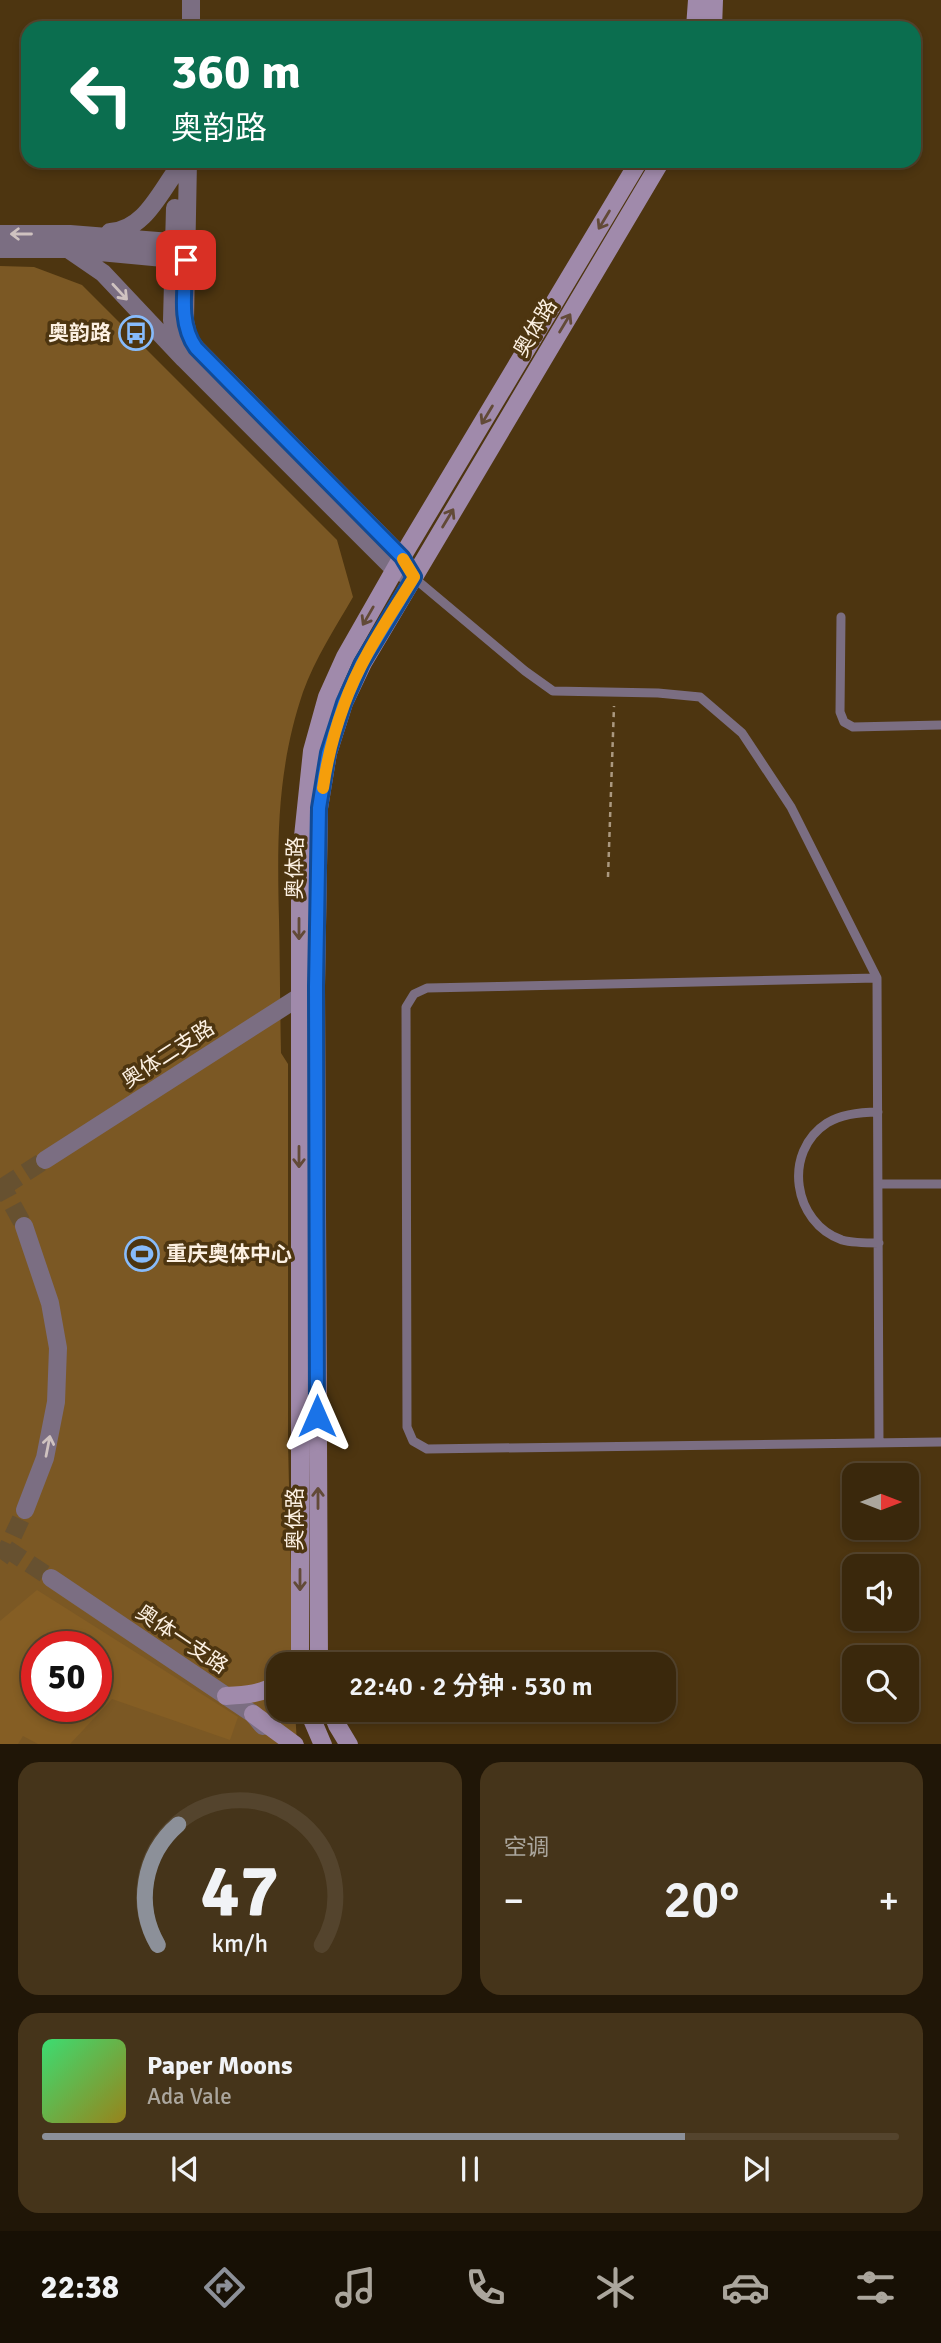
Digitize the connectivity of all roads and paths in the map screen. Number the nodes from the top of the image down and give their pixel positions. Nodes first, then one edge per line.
1 (179, 0) edge
2 (191, 0) edge
3 (697, 0) edge
4 (714, 0) edge
5 (179, 21) edge
6 (191, 21) edge
7 (696, 21) edge
8 (713, 21) edge
9 (177, 168) edge
10 (180, 168) edge
11 (635, 168) edge
12 (657, 168) edge
13 (0, 234) edge
14 (69, 242) junction
15 (0, 249) edge
16 (180, 251) junction
17 (184, 359) junction
18 (398, 563) junction
19 (414, 577) junction
20 (841, 617) dead end
21 (614, 692) junction
22 (941, 725) edge
23 (608, 877) dead end
24 (877, 978) junction
25 (316, 986) junction
26 (299, 998) junction
27 (878, 1112) junction
28 (45, 1160) tunnel mouth
29 (880, 1184) junction
30 (941, 1184) edge
31 (24, 1226) tunnel mouth
32 (879, 1243) junction
33 (941, 1442) edge
34 (879, 1443) junction
35 (25, 1510) tunnel mouth
36 (51, 1578) tunnel mouth
37 (299, 1652) edge
38 (319, 1652) edge
39 (266, 1690) edge
40 (226, 1696) junction
41 (253, 1714) junction
42 (313, 1722) edge
43 (336, 1722) edge
44 (279, 1744) edge
45 (294, 1744) edge
46 (322, 1744) edge
47 (348, 1744) edge

1 - 5 street
2 - 6 street
3 - 7 main road
4 - 8 main road
9 - 14 street
10 - 16 street
11 -> 18 main road, 奥体路
19 -> 12 main road, 奥体路
14 -> 13 street
14 - 15 street
14 - 16 street
14 -> 17 street
16 - 17 street
16 - 18 street
17 - 18 street
18 - 19 street
18 -> 26 main road, 奥体路
19 - 21 lane
19 - 25 main road, 奥体路
20 - 22 lane
21 - 23 path
21 - 24 lane
24 - 27 lane
24 - 34 lane
25 - 26 street, 奥体二支路
38 -> 25 main road, 奥体路
26 - 28 street, 奥体二支路
26 -> 37 main road, 奥体路
27 - 29 lane
27 - 32 lane
29 - 30 lane
29 - 32 lane
35 -> 31 street
32 - 34 lane
33 - 34 lane
36 - 40 street, 奥体一支路
39 - 40 main road
40 - 41 street, 奥体一支路
41 - 44 street, 奥体一支路
41 - 45 main road
42 - 46 main road
43 - 47 main road

